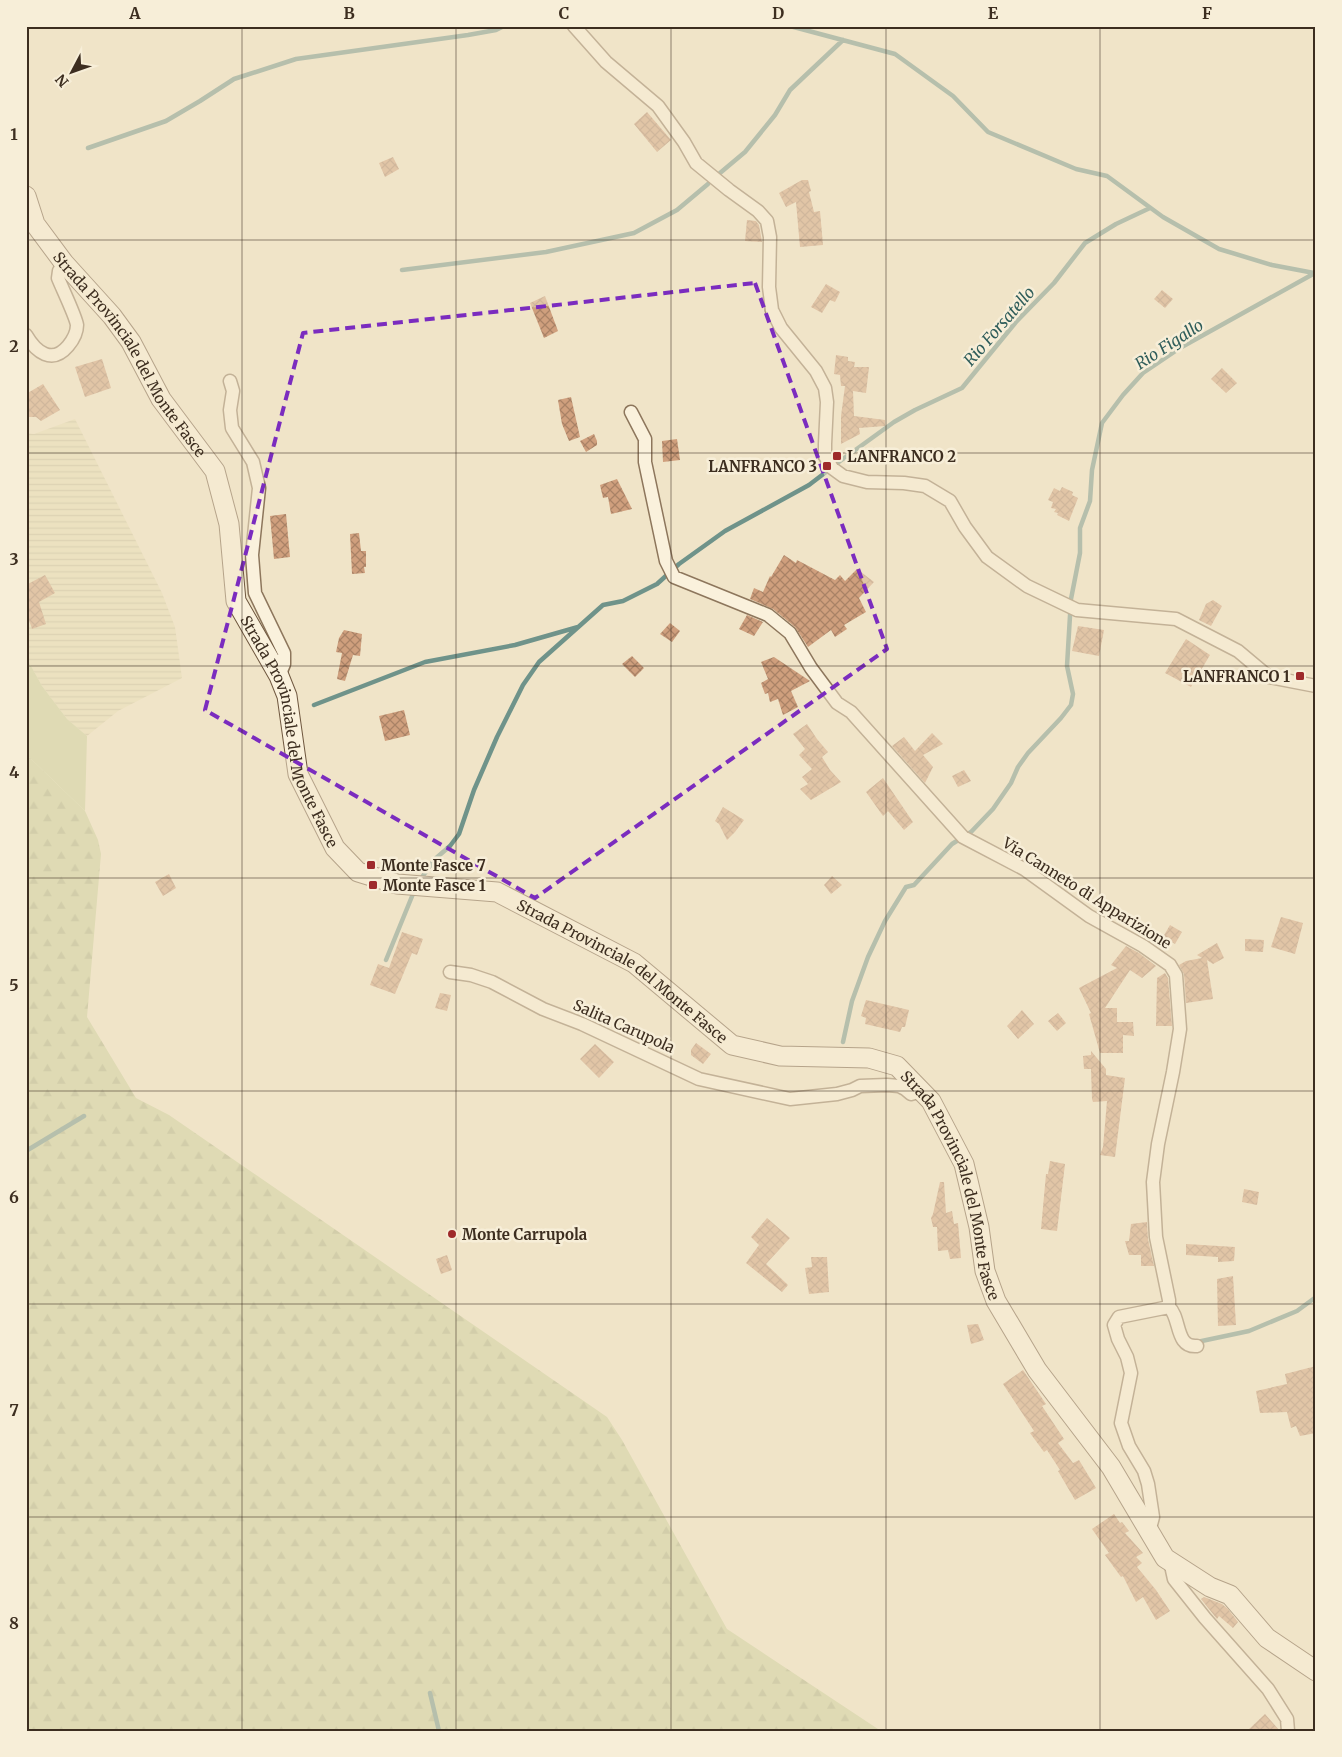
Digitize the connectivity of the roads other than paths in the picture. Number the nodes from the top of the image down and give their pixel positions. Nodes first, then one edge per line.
1 (574, 26) edge
2 (26, 196) edge
3 (64, 263) junction
4 (26, 335) edge
5 (230, 381) dead end
6 (631, 412) dead end
7 (279, 676) junction
8 (1316, 686) edge
9 (450, 972) dead end
10 (922, 1091) junction
11 (1169, 1307) junction
12 (1197, 1346) dead end
13 (1149, 1532) junction
14 (1170, 1561) junction
15 (1316, 1671) edge
16 (1288, 1731) edge

1 - 8 street
2 - 3 main road, Strada Provinciale del Monte Fasce
3 - 4 street
3 - 7 main road, Strada Provinciale del Monte Fasce
5 - 7 street
6 - 11 street, Via Canneto di Apparizione
7 - 10 main road, Strada Provinciale del Monte Fasce
9 - 10 street, Salita Carupola
10 - 13 main road, Strada Provinciale del Monte Fasce
11 - 12 street
11 - 13 street
13 - 14 main road, Strada Provinciale del Monte Fasce
14 - 15 main road, Strada Provinciale del Monte Fasce
14 - 16 street

